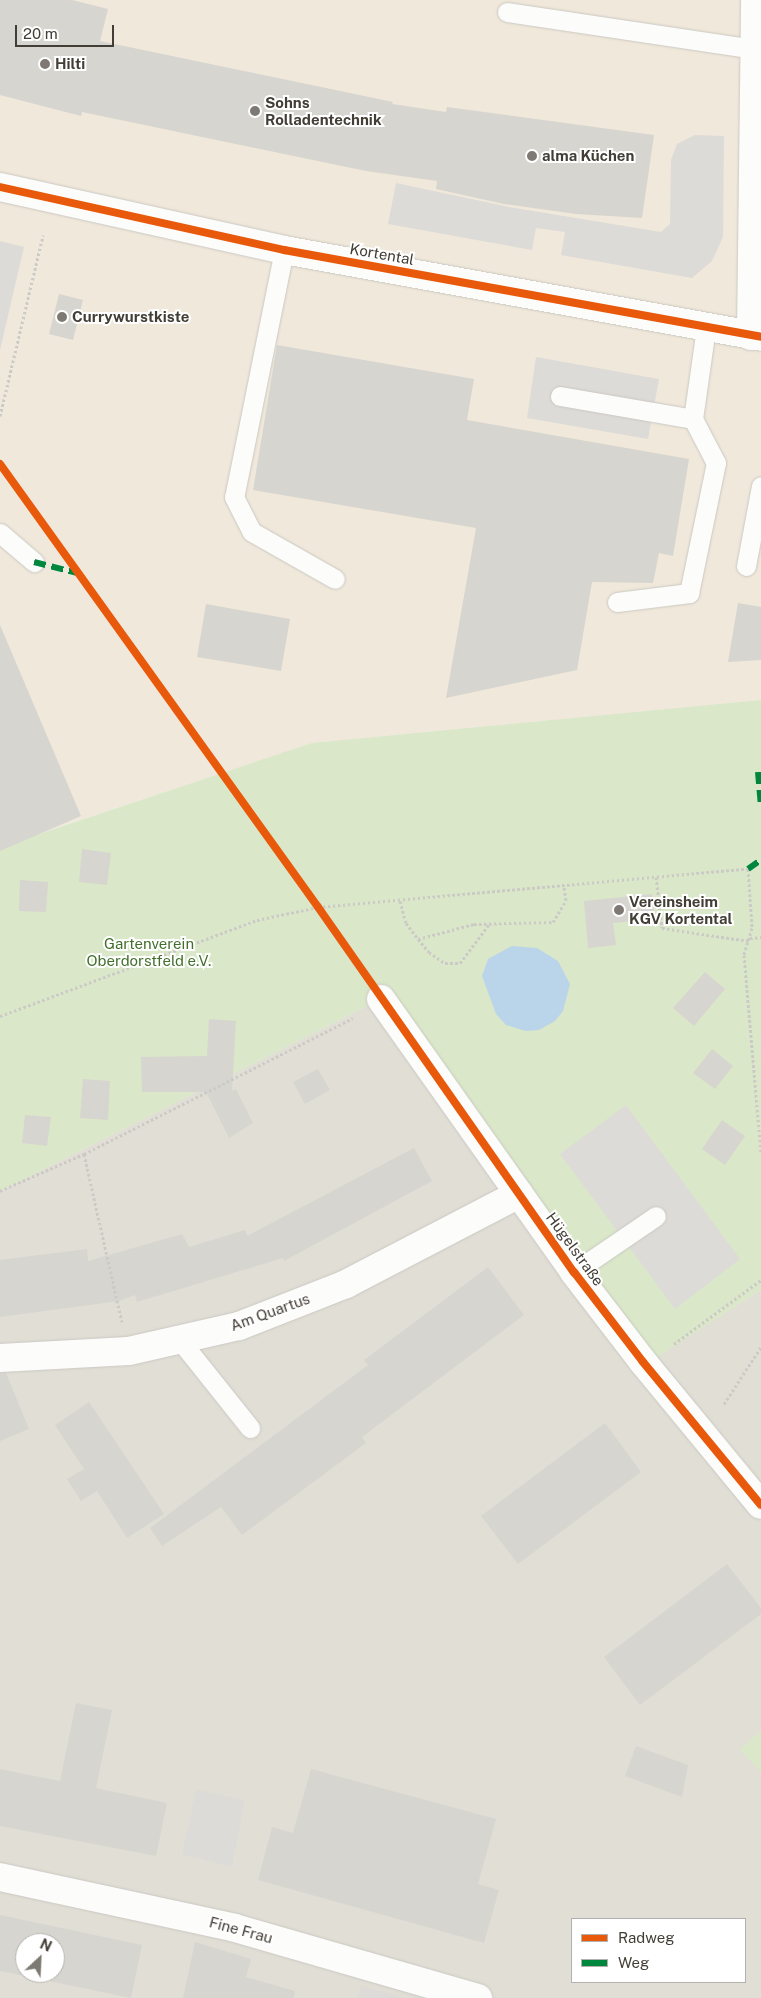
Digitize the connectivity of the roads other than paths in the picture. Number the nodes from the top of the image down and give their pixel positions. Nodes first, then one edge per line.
1 (755, 0) edge
2 (507, 12) dead end
3 (754, 49) junction
4 (758, 82) edge
5 (0, 187) edge
6 (284, 250) junction
7 (706, 328) junction
8 (756, 336) edge
9 (560, 396) dead end
10 (693, 419) junction
11 (761, 486) edge
12 (0, 533) edge
13 (34, 562) dead end
14 (746, 566) dead end
15 (335, 579) dead end
16 (617, 602) dead end
17 (380, 999) dead end
18 (519, 1194) junction
19 (656, 1216) dead end
20 (574, 1272) junction
21 (179, 1340) junction
22 (0, 1358) edge
23 (250, 1428) dead end
24 (761, 1505) edge
25 (0, 1877) edge
26 (478, 1998) edge

1 - 3 street
2 - 3 lane
3 - 4 street
4 - 8 street
5 - 6 street, Kortental
6 - 7 street, Kortental
6 - 15 lane
7 - 8 street, Kortental
7 - 10 lane
9 - 10 lane
10 - 16 lane
11 - 14 lane
12 - 13 lane
17 - 18 street, Hügelstraße
18 - 20 street, Hügelstraße
18 - 21 street, Am Quartus
19 - 20 lane
20 - 24 street, Hügelstraße
21 - 22 street, Am Quartus
21 - 23 lane
25 - 26 street, Fine Frau

